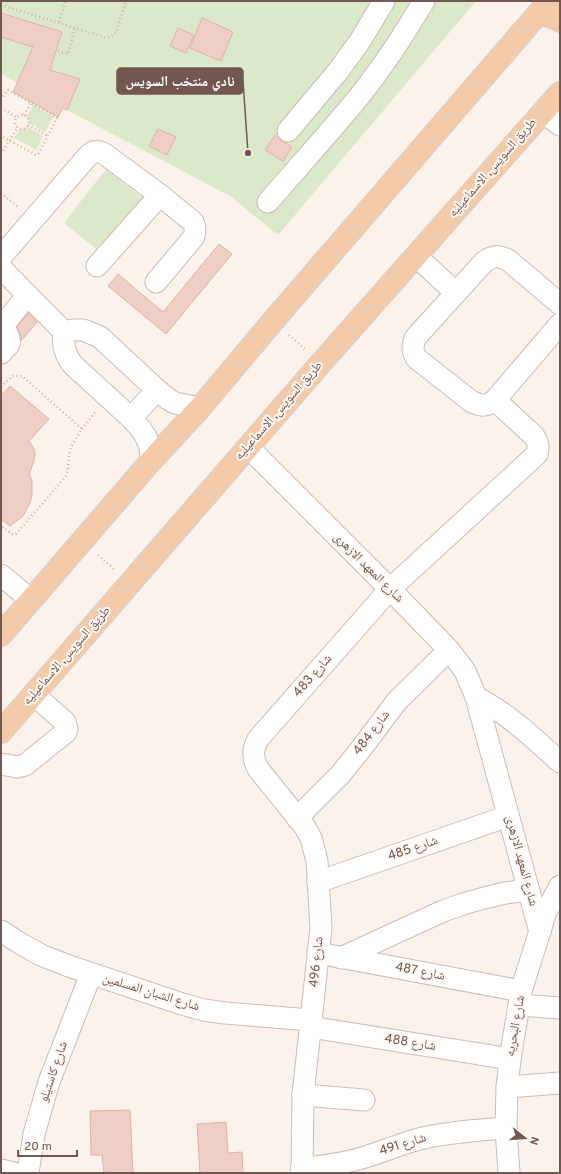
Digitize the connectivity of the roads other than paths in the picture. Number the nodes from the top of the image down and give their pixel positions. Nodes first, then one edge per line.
1 (384, 1) edge
2 (424, 1) edge
3 (540, 5) edge
4 (413, 20) junction
5 (560, 21) edge
6 (360, 41) junction
7 (386, 60) junction
8 (339, 70) junction
9 (362, 92) junction
10 (560, 93) edge
11 (552, 118) edge
12 (288, 131) dead end
13 (160, 195) junction
14 (268, 202) dead end
15 (416, 256) junction
16 (1, 257) edge
17 (97, 266) dead end
18 (1, 268) edge
19 (156, 282) dead end
20 (456, 293) junction
21 (27, 296) junction
22 (560, 304) edge
23 (560, 324) edge
24 (64, 332) junction
25 (1, 353) edge
26 (157, 390) junction
27 (495, 400) junction
28 (200, 408) junction
29 (131, 418) junction
30 (248, 447) junction
31 (151, 461) junction
32 (1, 575) edge
33 (390, 589) junction
34 (31, 600) junction
35 (1, 635) edge
36 (449, 650) junction
37 (33, 694) junction
38 (476, 697) junction
39 (1, 732) edge
40 (560, 762) edge
41 (1, 764) edge
42 (259, 770) joint
43 (508, 816) junction
44 (297, 818) junction
45 (318, 882) junction
46 (560, 886) edge
47 (528, 890) junction
48 (553, 916) edge
49 (1, 931) edge
50 (540, 932) junction
51 (318, 953) junction
52 (341, 958) junction
53 (91, 974) junction
54 (520, 998) junction
55 (560, 1008) edge
56 (310, 1024) junction
57 (510, 1059) junction
58 (560, 1083) edge
59 (507, 1087) junction
60 (303, 1095) junction
61 (364, 1100) dead end
62 (506, 1128) junction
63 (1, 1170) edge
64 (302, 1171) edge
65 (14, 1173) edge
66 (28, 1173) edge
67 (509, 1173) edge

1 - 4 street
1 - 6 street
2 - 4 street
3 - 5 main road
3 - 28 main road
4 - 7 street
6 - 7 street
6 - 8 street
7 - 9 street
8 - 9 street
8 - 12 street
9 - 14 street
10 - 11 main road, طريق السويس, الاسماعيليه
11 - 15 main road, طريق السويس, الاسماعيليه
13 - 16 street
13 - 17 street
13 - 19 street
15 - 20 street
15 - 30 main road, طريق السويس, الاسماعيليه
18 - 21 street
20 - 22 street
20 - 27 street
21 - 24 street
21 - 25 street
23 - 27 street
24 - 26 street
24 - 29 street
26 - 28 street
26 - 29 street
27 - 33 street, شارع 483
28 - 31 main road
29 - 31 street
30 - 33 street, شارع المعهد الازهرى
30 - 37 main road, طريق السويس, الاسماعيليه
31 - 34 main road
32 - 34 street
33 - 36 street, شارع المعهد الازهرى
33 - 42 street, شارع 483
34 - 35 main road
36 - 38 street, شارع المعهد الازهرى
36 - 44 street, شارع 484
37 - 39 main road, طريق السويس, الاسماعيليه
37 - 41 street
38 - 40 street
38 - 43 street, شارع المعهد الازهرى
42 - 44 street, شارع 496
43 - 45 street, شارع 485
43 - 47 street, شارع المعهد الازهرى
44 - 45 street, شارع 496
45 - 51 street, شارع 496
46 - 48 street, شارع البحريه
47 - 50 street, شارع المعهد الازهرى
47 - 52 street
48 - 50 street, شارع البحريه
49 - 53 street, شارع الشبان المسلمين
50 - 54 street, شارع البحريه
51 - 52 street, شارع 487
51 - 56 street, شارع 496
52 - 54 street, شارع 487
53 - 56 street, شارع الشبان المسلمين
53 - 66 street, شارع كاستيلو
54 - 55 street, شارع 487
54 - 57 street, شارع البحريه
56 - 57 street, شارع 488
56 - 60 street, شارع 496
57 - 59 street, شارع البحريه
58 - 59 street
59 - 62 street, شارع البحريه
60 - 61 street
60 - 64 street, شارع 496
62 - 64 street, شارع 491
62 - 67 street, شارع البحريه
63 - 65 street

